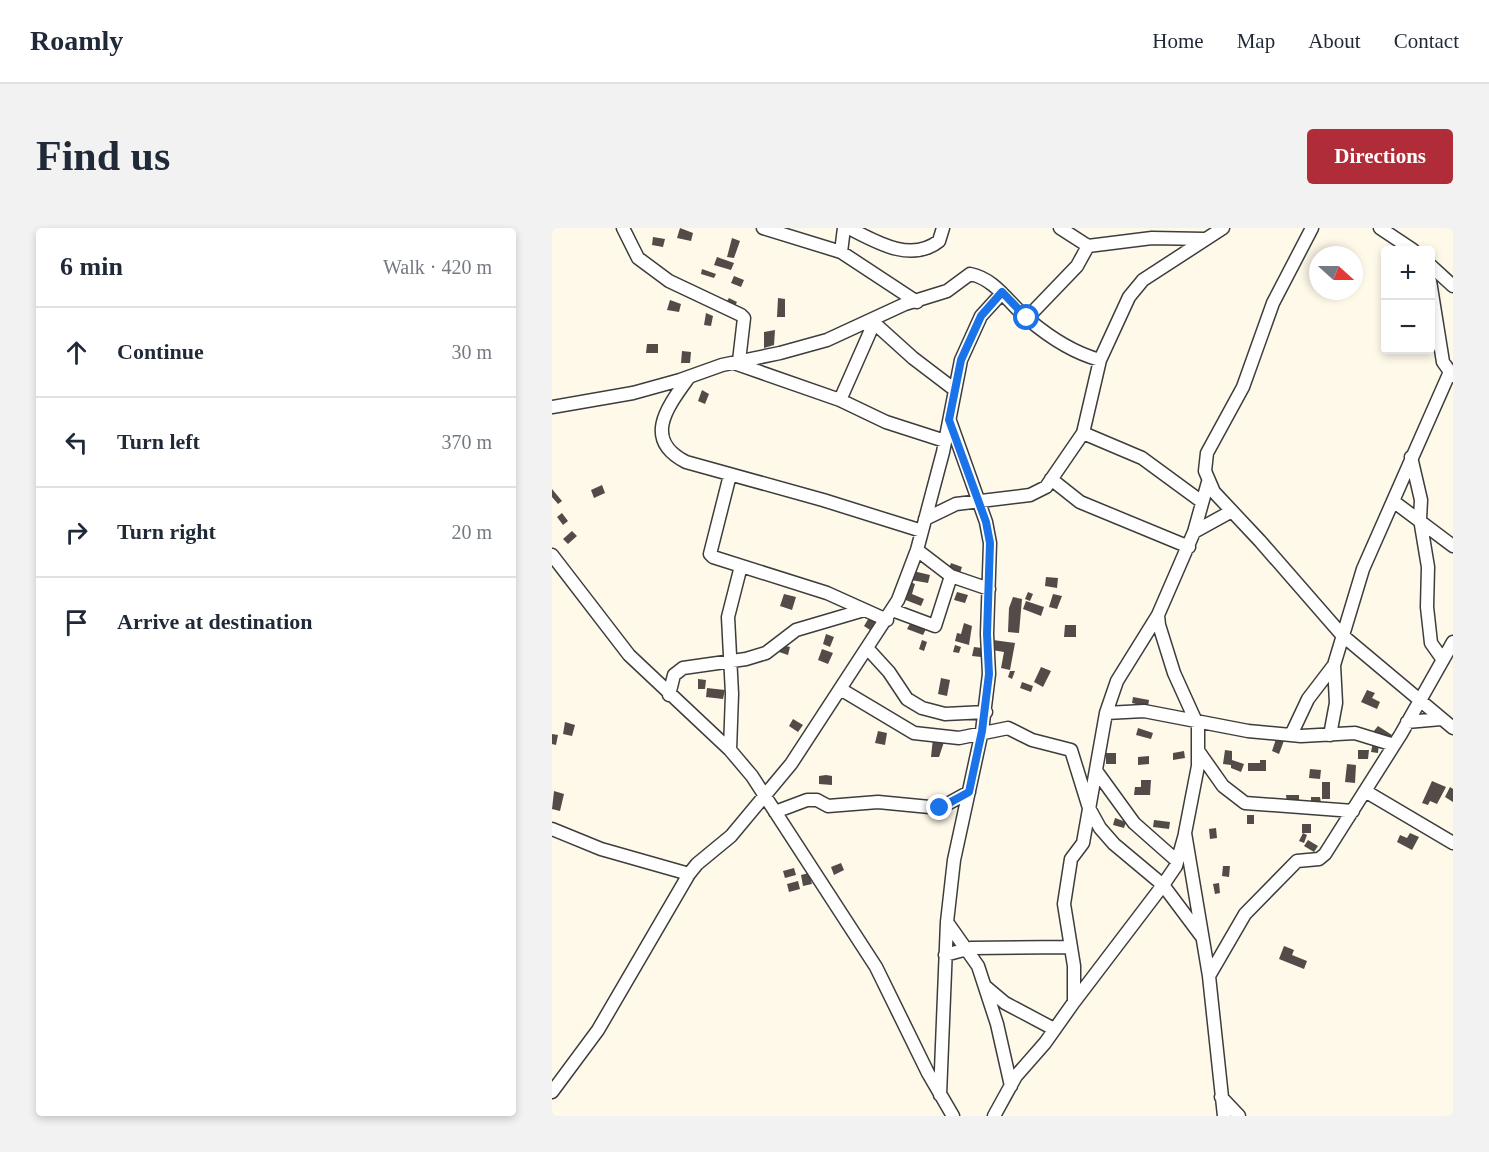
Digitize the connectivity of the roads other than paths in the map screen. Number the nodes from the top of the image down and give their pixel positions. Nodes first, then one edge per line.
1 (623, 228) edge
2 (763, 228) edge
3 (844, 228) edge
4 (849, 228) edge
5 (943, 228) edge
6 (1060, 228) edge
7 (1222, 228) edge
8 (1312, 228) edge
9 (1380, 228) edge
10 (1205, 239) junction
11 (1088, 246) junction
12 (1407, 246) edge
13 (840, 252) junction
14 (1435, 269) edge
15 (1453, 286) edge
16 (1002, 292) junction
17 (1434, 300) edge
18 (917, 302) junction
19 (1027, 318) junction
20 (873, 322) junction
21 (1100, 360) junction
22 (736, 362) junction
23 (1451, 375) edge
24 (689, 377) junction
25 (955, 390) junction
26 (840, 400) junction
27 (552, 407) edge
28 (949, 420) junction
29 (1083, 432) junction
30 (945, 441) junction
31 (1411, 457) junction
32 (730, 475) junction
33 (1051, 479) junction
34 (1208, 482) junction
35 (978, 501) junction
36 (1393, 501) junction
37 (1202, 502) junction
38 (1232, 511) junction
39 (925, 519) junction
40 (1420, 519) junction
41 (922, 531) junction
42 (1194, 532) junction
43 (1453, 546) edge
44 (1189, 547) junction
45 (917, 550) junction
46 (552, 555) edge
47 (741, 567) junction
48 (951, 576) junction
49 (989, 589) junction
50 (864, 610) junction
51 (890, 615) junction
52 (1158, 615) junction
53 (1342, 635) junction
54 (1453, 642) edge
55 (868, 649) junction
56 (1443, 660) junction
57 (731, 662) junction
58 (1334, 665) junction
59 (842, 690) junction
60 (669, 695) junction
61 (1418, 701) junction
62 (986, 712) junction
63 (1106, 713) junction
64 (1441, 719) junction
65 (1195, 720) junction
66 (1407, 722) junction
67 (1453, 728) edge
68 (982, 731) junction
69 (1291, 735) junction
70 (1330, 735) junction
71 (1394, 745) junction
72 (730, 750) junction
73 (1199, 752) junction
74 (1096, 772) junction
75 (1365, 791) junction
76 (969, 792) junction
77 (765, 797) junction
78 (1089, 808) junction
79 (1353, 811) junction
80 (775, 812) junction
81 (552, 829) edge
82 (1185, 833) junction
83 (1453, 843) edge
84 (1177, 861) junction
85 (689, 874) junction
86 (1163, 885) junction
87 (947, 921) junction
88 (1204, 940) junction
89 (1070, 947) junction
90 (966, 949) junction
91 (945, 955) junction
92 (1209, 976) junction
93 (986, 986) junction
94 (1074, 1002) junction
95 (1054, 1029) junction
96 (1011, 1086) junction
97 (552, 1092) edge
98 (940, 1096) junction
99 (1221, 1097) junction
100 (953, 1116) edge
101 (994, 1116) edge
102 (1224, 1116) edge
103 (1239, 1116) edge

1 - 22 street
2 - 13 street
3 - 13 street
4 - 5 street
6 - 11 street
7 - 10 street
8 - 34 street
9 - 12 street
10 - 11 street
10 - 21 street
11 - 19 street
13 - 18 street
14 - 15 street
16 - 18 street
16 - 19 street
16 - 25 street
17 - 23 street
18 - 20 street
19 - 21 street
20 - 22 street
20 - 25 street
20 - 26 street
21 - 29 street
22 - 24 street
22 - 26 street
23 - 31 street
24 - 27 street
24 - 32 street
25 - 28 street
26 - 30 street
28 - 30 street
28 - 35 street
29 - 33 street
29 - 37 street
30 - 39 street
31 - 36 street
31 - 40 street
32 - 41 street
32 - 47 street
33 - 35 street
33 - 44 street
34 - 37 street
34 - 38 street
35 - 39 street
35 - 49 street
36 - 40 street
36 - 53 street
37 - 42 street
38 - 42 street
38 - 53 street
39 - 41 street
40 - 43 street
40 - 56 street
41 - 45 street
42 - 44 street
44 - 52 street
45 - 48 street
45 - 51 street
46 - 60 street
47 - 50 street
47 - 57 street
48 - 49 street
48 - 51 street
49 - 62 street
50 - 51 street
50 - 57 street
51 - 55 street
52 - 63 street
52 - 65 street
53 - 58 street
53 - 61 street
54 - 56 street
55 - 59 street
55 - 62 street
56 - 61 street
57 - 60 street
57 - 72 street
58 - 69 street
58 - 70 street
59 - 68 street
59 - 77 street
60 - 72 street
61 - 64 street
61 - 66 street
62 - 68 street
63 - 65 street
63 - 74 street
64 - 66 street
64 - 67 street
65 - 69 street
65 - 73 street
66 - 71 street
68 - 76 street
68 - 78 street
69 - 70 street
70 - 71 street
71 - 75 street
72 - 77 street
73 - 79 street
73 - 82 street
74 - 78 street
74 - 84 street
75 - 79 street
75 - 83 street
76 - 80 street
76 - 87 street
77 - 80 street
77 - 85 street
78 - 86 street
78 - 89 street
79 - 92 street
80 - 98 street
81 - 85 street
82 - 84 street
82 - 88 street
84 - 86 street
85 - 97 street
86 - 88 street
86 - 94 street
87 - 90 street
87 - 91 street
88 - 92 street
89 - 90 street
89 - 94 street
90 - 91 street
90 - 93 street
91 - 98 street
92 - 99 street
93 - 95 street
93 - 96 street
94 - 95 street
95 - 96 street
96 - 101 street
98 - 100 street
99 - 102 street
99 - 103 street

